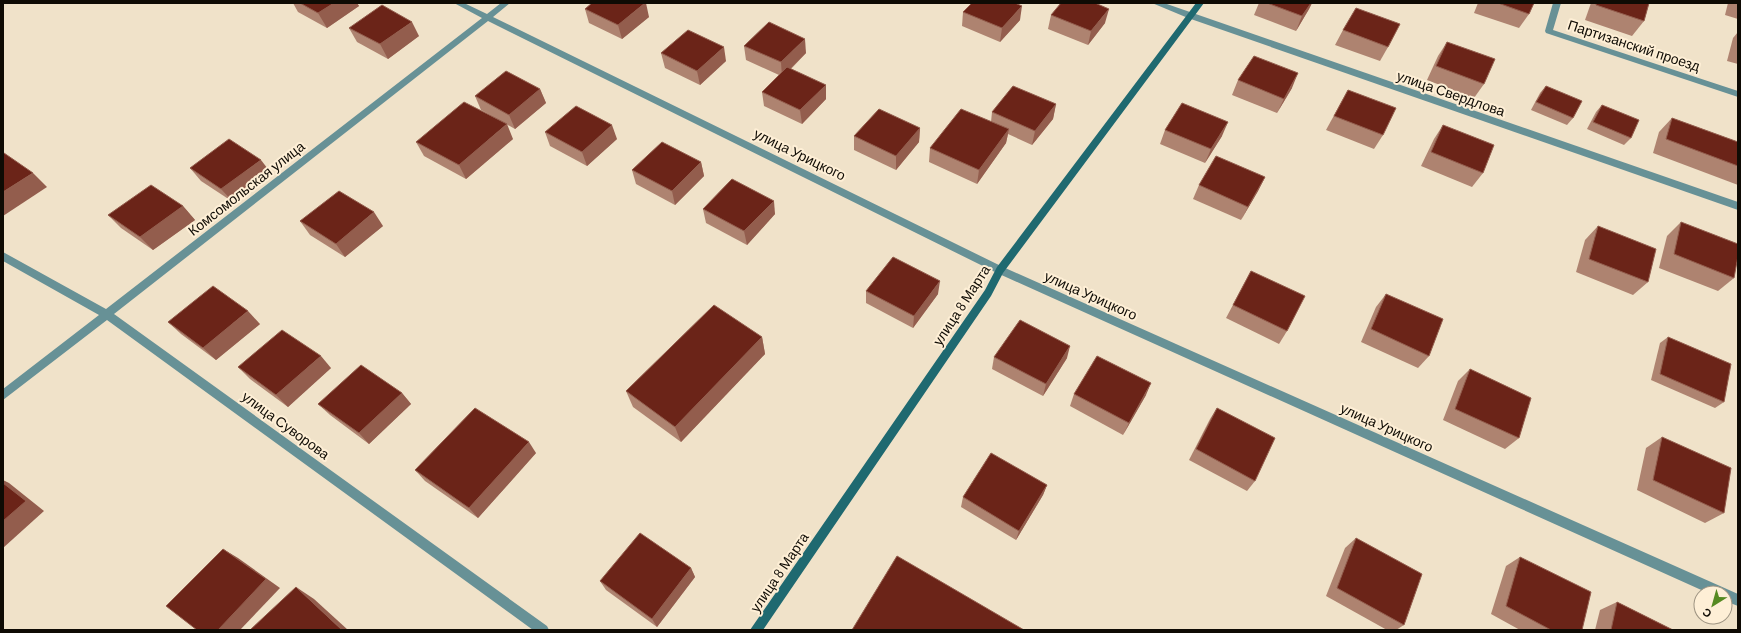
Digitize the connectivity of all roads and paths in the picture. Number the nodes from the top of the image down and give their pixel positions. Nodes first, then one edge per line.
1 (458, 3) edge
2 (506, 3) edge
3 (1156, 3) edge
4 (1200, 3) edge
5 (1557, 3) edge
6 (1191, 16) junction
7 (488, 17) junction
8 (1738, 94) edge
9 (1738, 206) edge
10 (3, 256) edge
11 (1000, 270) junction
12 (106, 314) junction
13 (3, 395) edge
14 (1704, 585) edge
15 (543, 630) edge
16 (756, 630) edge

1 - 7 street, улица Урицкого
2 - 7 street, Комсомольская улица
3 - 6 street, улица Свердлова
4 - 6 main road, улица 8 Марта
5 - 8 street, Партизанский проезд
6 - 9 street, улица Свердлова
6 - 11 main road, улица 8 Марта
7 - 11 street, улица Урицкого
7 - 12 street, Комсомольская улица
10 - 12 street, улица Суворова
11 - 14 street, улица Урицкого
11 - 16 main road, улица 8 Марта
12 - 13 street, Комсомольская улица
12 - 15 street, улица Суворова

